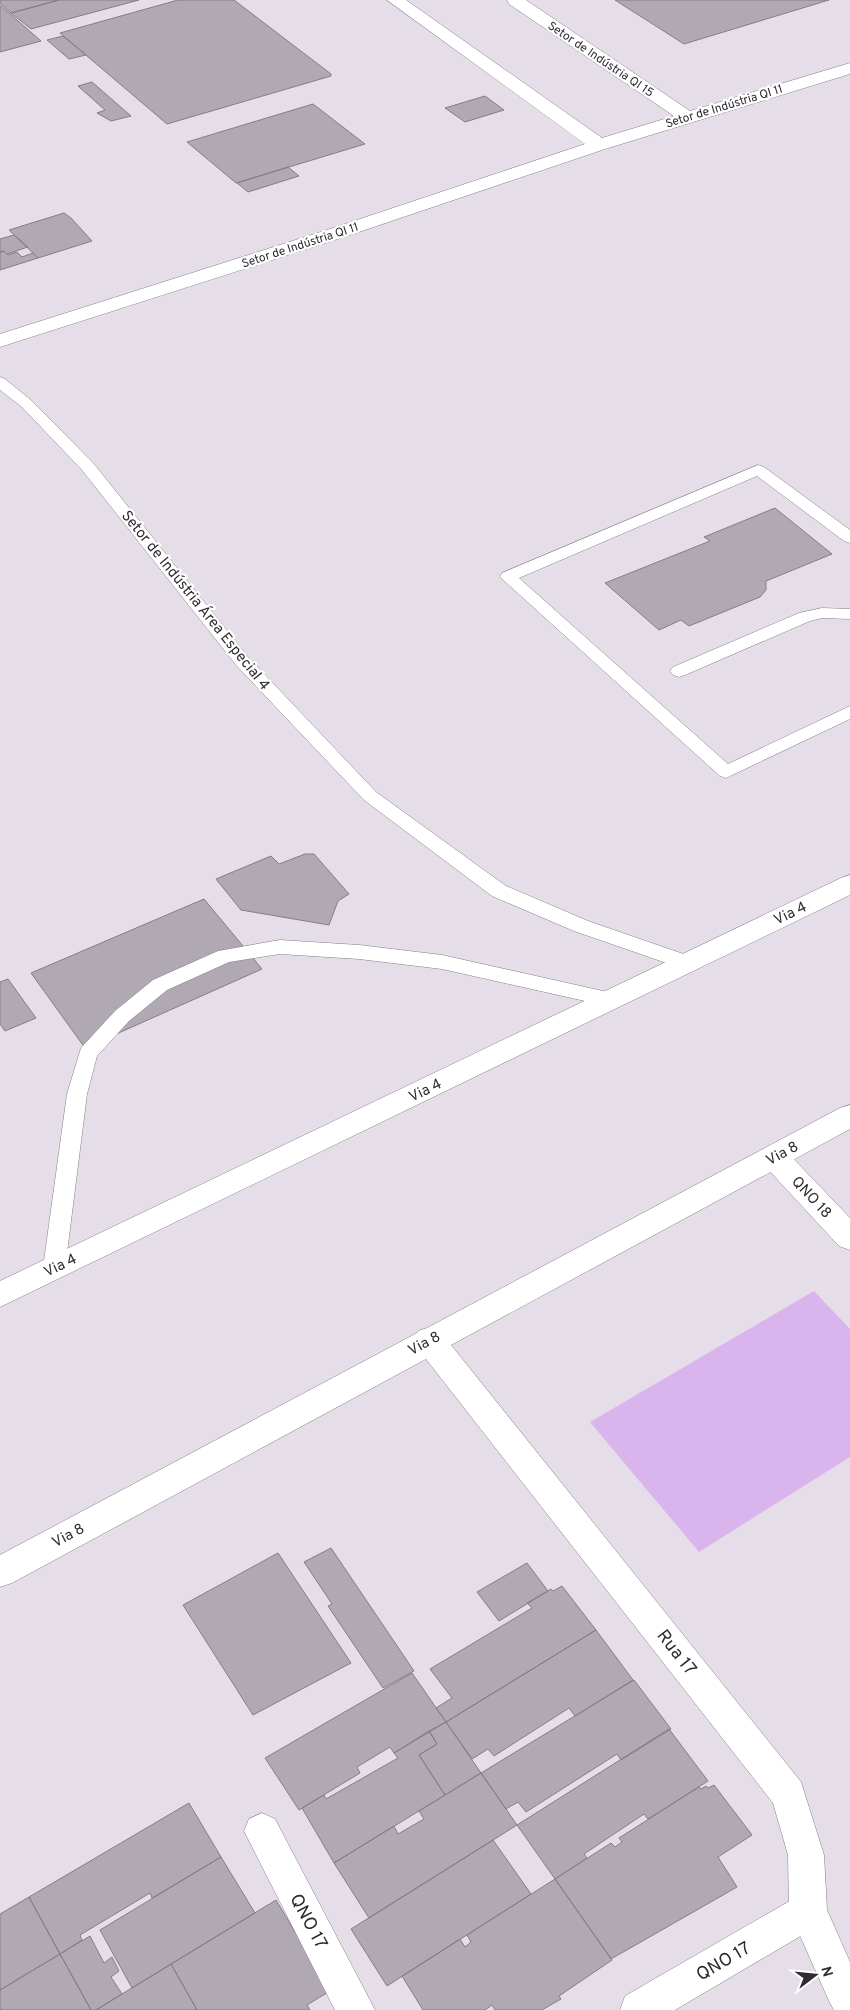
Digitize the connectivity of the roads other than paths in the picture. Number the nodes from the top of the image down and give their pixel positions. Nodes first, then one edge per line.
1 (395, 0) edge
2 (515, 0) edge
3 (850, 68) edge
4 (688, 118) junction
5 (599, 145) junction
6 (0, 341) edge
7 (0, 382) edge
8 (850, 538) edge
9 (850, 614) edge
10 (680, 671) dead end
11 (850, 712) edge
12 (850, 884) edge
13 (688, 963) junction
14 (612, 1000) junction
15 (850, 1116) edge
16 (774, 1157) junction
17 (850, 1238) edge
18 (54, 1268) junction
19 (0, 1296) edge
20 (430, 1340) junction
21 (0, 1572) edge
22 (262, 1831) dead end
23 (808, 1911) junction
24 (850, 2000) edge
25 (356, 2010) edge
26 (638, 2010) edge

1 - 5 street
2 - 4 street, Setor de Indústria QI 15
3 - 4 street, Setor de Indústria QI 11
4 - 5 street, Setor de Indústria QI 11
5 - 6 street, Setor de Indústria QI 11
7 - 13 lane, Setor de Indústria Área Especial 4
8 - 11 lane
9 - 10 lane
12 - 13 street, Via 4
13 - 14 street, Via 4
14 - 18 street, Via 4
14 - 18 lane
15 - 16 street, Via 8
16 - 17 street, QNO 18
16 - 20 street, Via 8
18 - 19 street, Via 4
20 - 21 street, Via 8
20 - 23 street, Rua 17
22 - 25 street, QNO 17
23 - 24 street, Rua 17
23 - 26 street, QNO 17

